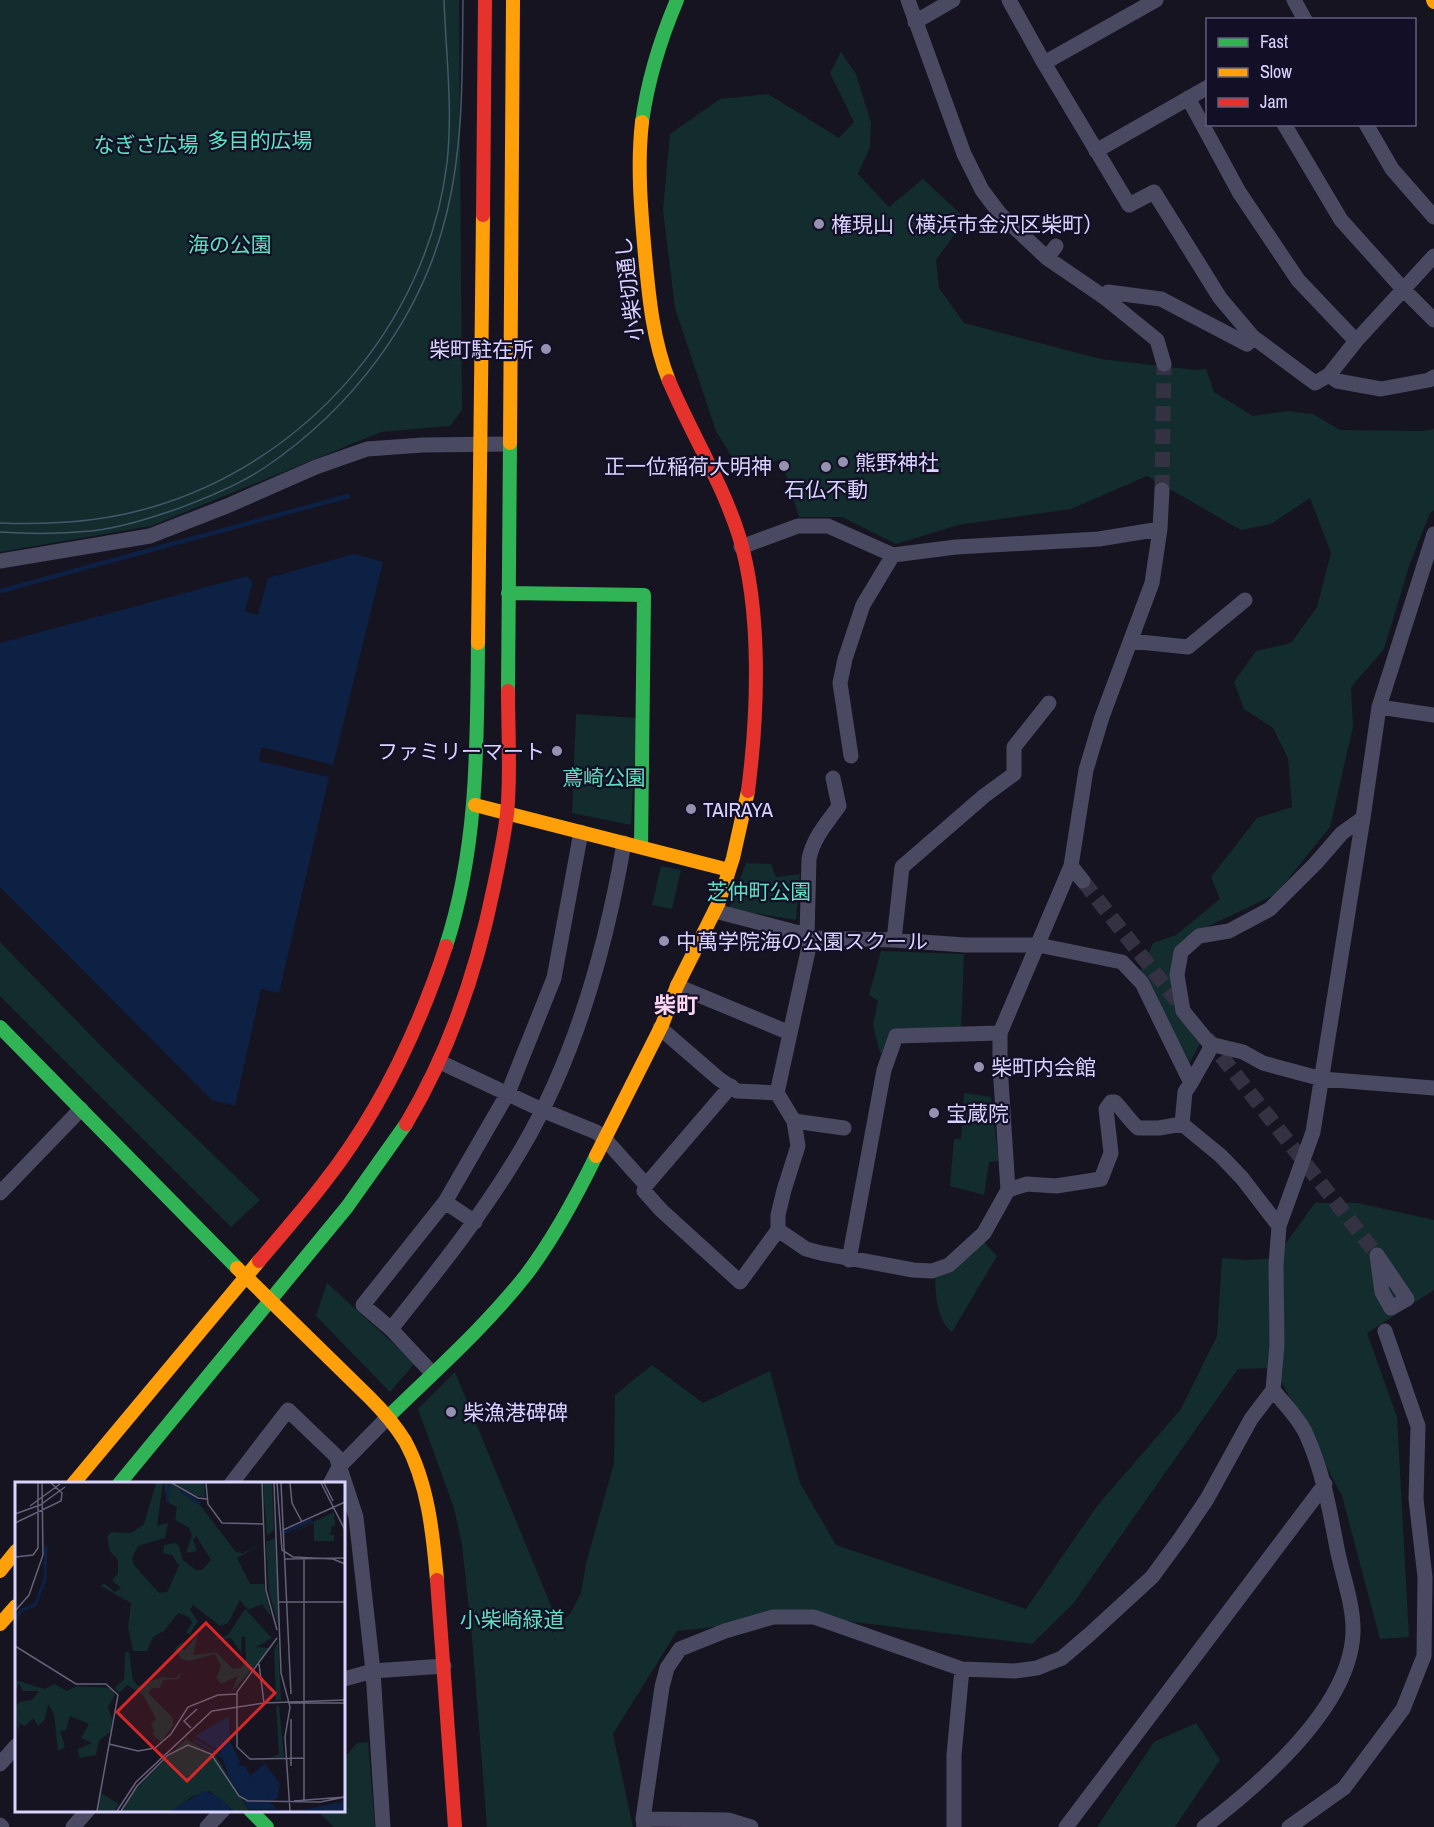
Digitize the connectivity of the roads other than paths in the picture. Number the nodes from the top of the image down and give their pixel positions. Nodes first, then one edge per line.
1 (485, 0) edge
2 (513, 0) edge
3 (677, 0) edge
4 (908, 0) edge
5 (953, 0) edge
6 (1008, 0) edge
7 (1156, 0) edge
8 (1294, 0) edge
9 (1304, 18) edge
10 (915, 22) junction
11 (1044, 63) junction
12 (1206, 88) edge
13 (1188, 98) junction
14 (1285, 126) edge
15 (1367, 126) edge
16 (1096, 151) junction
17 (1434, 217) edge
18 (1434, 256) edge
19 (1403, 289) junction
20 (1104, 297) junction
21 (1434, 320) edge
22 (1253, 338) junction
23 (1356, 341) junction
24 (1164, 364) tunnel mouth
25 (1329, 375) junction
26 (1434, 377) edge
27 (510, 444) junction
28 (480, 445) junction
29 (1162, 490) tunnel mouth
30 (1160, 529) junction
31 (1434, 534) edge
32 (743, 554) junction
33 (892, 555) junction
34 (0, 561) edge
35 (508, 593) junction
36 (1245, 600) dead end
37 (1130, 641) junction
38 (1049, 703) dead end
39 (1379, 707) junction
40 (1434, 715) edge
41 (851, 756) dead end
42 (833, 778) dead end
43 (475, 805) junction
44 (507, 813) junction
45 (1363, 818) junction
46 (581, 832) junction
47 (624, 843) junction
48 (641, 847) junction
49 (1071, 866) junction
50 (729, 870) junction
51 (1083, 881) tunnel mouth
52 (715, 911) junction
53 (807, 935) junction
54 (894, 940) junction
55 (1038, 945) junction
56 (677, 986) junction
57 (0, 1027) edge
58 (660, 1028) junction
59 (790, 1033) junction
60 (1000, 1033) junction
61 (1210, 1044) junction
62 (440, 1062) junction
63 (1322, 1079) junction
64 (1191, 1083) junction
65 (731, 1086) junction
66 (1434, 1088) edge
67 (508, 1093) junction
68 (777, 1093) junction
69 (81, 1109) junction
70 (542, 1110) junction
71 (794, 1121) junction
72 (1182, 1124) junction
73 (844, 1128) dead end
74 (604, 1138) junction
75 (646, 1185) junction
76 (1008, 1190) junction
77 (0, 1193) edge
78 (446, 1202) junction
79 (475, 1222) junction
80 (1279, 1226) junction
81 (778, 1230) junction
82 (849, 1260) junction
83 (246, 1276) junction
84 (271, 1300) junction
85 (391, 1329) junction
86 (1385, 1331) dead end
87 (432, 1373) junction
88 (1273, 1390) junction
89 (388, 1417) junction
90 (339, 1467) junction
91 (75, 1482) edge
92 (121, 1482) edge
93 (233, 1482) edge
94 (331, 1482) edge
95 (344, 1482) edge
96 (1325, 1484) junction
97 (345, 1485) edge
98 (15, 1552) edge
99 (0, 1570) edge
100 (15, 1607) edge
101 (0, 1624) edge
102 (444, 1666) junction
103 (962, 1669) junction
104 (373, 1671) junction
105 (345, 1679) edge
106 (15, 1747) edge
107 (0, 1764) edge
108 (86, 1812) edge
109 (221, 1812) edge
110 (252, 1812) edge
111 (1222, 1821) edge
112 (643, 1823) edge
113 (73, 1827) edge
114 (207, 1827) edge
115 (267, 1827) edge
116 (383, 1827) edge
117 (455, 1827) edge
118 (751, 1827) edge
119 (954, 1827) edge
120 (1066, 1827) edge
121 (1204, 1827) edge
122 (1289, 1827) edge

1 - 28 street
2 - 27 street
3 - 32 street, 小柴切通し
4 - 10 street
5 - 10 street
6 - 11 street
7 - 11 street
8 - 9 street
10 - 20 street
11 - 16 street
12 - 13 street
13 - 16 street
13 - 23 street
14 - 19 street
15 - 17 street
16 - 22 street
18 - 19 street
19 - 21 street
19 - 23 street
20 - 22 street
20 - 24 street
22 - 25 street
23 - 25 street
25 - 26 street
27 - 28 street
27 - 35 street
28 - 34 street
28 - 43 street
29 - 30 street
30 - 33 street
30 - 37 street
31 - 39 street
32 - 33 street
32 - 50 street, 小柴切通し
33 - 41 street
35 - 44 street
35 - 48 street
36 - 37 street
37 - 49 street
38 - 54 street
39 - 40 street
39 - 45 street
42 - 53 street
43 - 44 street
43 - 83 street
44 - 46 street
44 - 62 street
45 - 61 street
45 - 63 street
46 - 47 street
46 - 67 street
47 - 48 street
47 - 70 street
48 - 50 street
49 - 51 street
49 - 55 street
50 - 52 street, 小柴切通し
52 - 53 street
52 - 56 street, 小柴切通し
53 - 54 street
53 - 59 street
54 - 55 street
55 - 60 street
55 - 64 street
56 - 58 street, 小柴切通し
56 - 59 street
57 - 69 street
58 - 65 street
58 - 74 street, 小柴切通し
59 - 68 street
60 - 76 street
60 - 82 street
61 - 63 street
61 - 64 street
62 - 67 street
62 - 84 street
63 - 66 street
63 - 80 street
64 - 72 street
65 - 68 street
65 - 75 street
67 - 70 street
67 - 78 street
68 - 71 street
69 - 77 street
69 - 83 street
70 - 74 street
70 - 79 street
71 - 73 street
71 - 81 street
72 - 76 street
72 - 80 street
74 - 75 street
74 - 87 street, 小柴切通し
75 - 81 street
76 - 82 street
78 - 79 street
78 - 85 street
79 - 85 street
80 - 88 street
81 - 82 street
83 - 84 street
83 - 91 street
84 - 89 street
84 - 92 street
85 - 87 street
86 - 122 street
87 - 89 street, 小柴切通し
88 - 96 street
88 - 103 street
89 - 90 street
89 - 102 street
90 - 93 street
90 - 94 street
90 - 95 street
96 - 111 street
96 - 120 street
97 - 104 street
98 - 99 street
100 - 101 street
102 - 104 street
102 - 117 street
103 - 112 street
103 - 119 street
104 - 105 street
104 - 116 street
106 - 107 street
108 - 113 street
109 - 114 street
110 - 115 street
111 - 121 street
112 - 118 street

